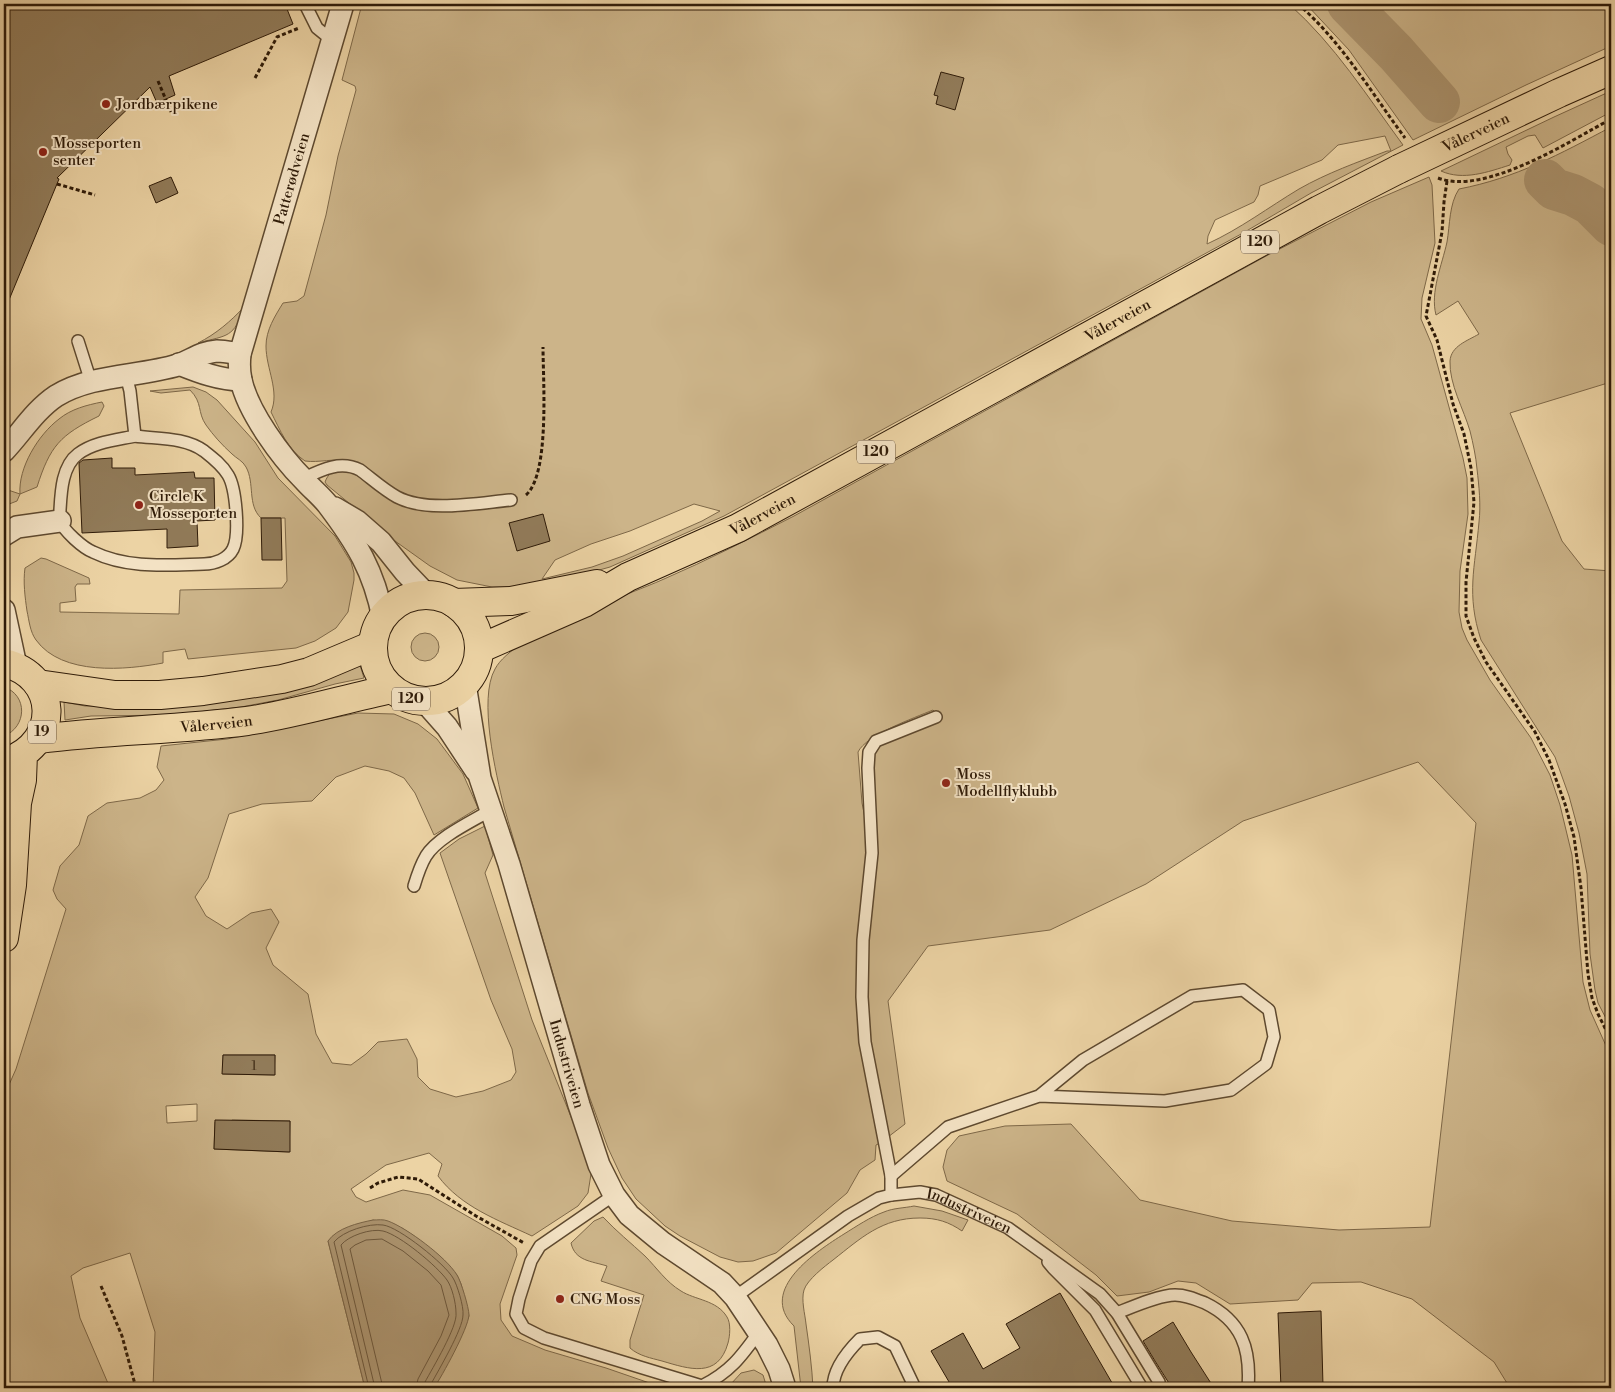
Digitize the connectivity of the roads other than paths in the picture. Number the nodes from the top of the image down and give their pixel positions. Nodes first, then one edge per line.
1 (305, 4) edge
2 (337, 8) edge
3 (333, 41) junction
4 (1611, 70) edge
5 (78, 341) dead end
6 (240, 354) junction
7 (179, 364) junction
8 (126, 375) junction
9 (241, 380) junction
10 (91, 382) junction
11 (135, 436) junction
12 (4, 451) edge
13 (302, 479) junction
14 (511, 500) road end
15 (326, 503) junction
16 (60, 521) junction
17 (4, 535) edge
18 (628, 577) junction
19 (427, 595) junction
20 (454, 603) junction
21 (4, 610) edge
22 (382, 618) junction
23 (373, 645) junction
24 (479, 649) junction
25 (10, 664) edge
26 (38, 684) junction
27 (466, 684) junction
28 (391, 689) junction
29 (424, 702) junction
30 (936, 717) dead end
31 (22, 751) edge
32 (480, 778) junction
33 (491, 810) junction
34 (414, 886) dead end
35 (4, 938) edge
36 (1039, 1096) junction
37 (891, 1176) junction
38 (614, 1195) junction
39 (891, 1195) junction
40 (1042, 1252) junction
41 (735, 1296) junction
42 (1117, 1313) junction
43 (759, 1332) junction
44 (785, 1388) edge
45 (833, 1388) edge
46 (915, 1388) edge
47 (1142, 1388) edge
48 (1160, 1388) edge
49 (1248, 1388) edge

1 - 3 lane
2 - 3 street, Patterødveien
3 - 6 street, Patterødveien
4 - 18 main road, Vålerveien / 120, bridge
5 - 10 lane
6 - 7 street
6 - 9 street, Patterødveien
7 - 8 street
7 - 9 street
8 - 10 street
8 - 11 lane
9 - 13 street, Patterødveien
10 - 12 street
11 - 16 lane
11 - 16 lane
13 - 14 lane
13 - 15 street, Patterødveien
15 - 19 street, Patterødveien
15 - 22 street, Patterødveien
16 - 17 street
18 - 20 main road, Vålerveien / 120
18 - 24 main road, Vålerveien / 120
19 - 20 main road, 120
19 - 22 main road, 120
20 - 24 main road, 120
21 - 25 street
22 - 23 main road, 120
23 - 26 main road
23 - 28 main road, 120
24 - 27 main road, 120
25 - 26 main road
26 - 31 main road, 19
27 - 29 main road, 120
27 - 32 street, Industriveien
28 - 29 main road, 120
28 - 31 main road, Vålerveien / 120
29 - 32 street, Industriveien
30 - 37 lane
31 - 35 main road
32 - 33 street, Industriveien
33 - 34 lane
33 - 38 street, Industriveien
36 - 36 lane
36 - 37 lane
37 - 39 lane
38 - 41 street, Industriveien
38 - 43 lane
39 - 40 lane, Industriveien
39 - 41 lane, Industriveien
40 - 42 lane, Industriveien
40 - 47 lane
41 - 43 street, Industriveien
42 - 48 lane, Industriveien
42 - 49 lane
43 - 44 street, Industriveien
45 - 46 lane

